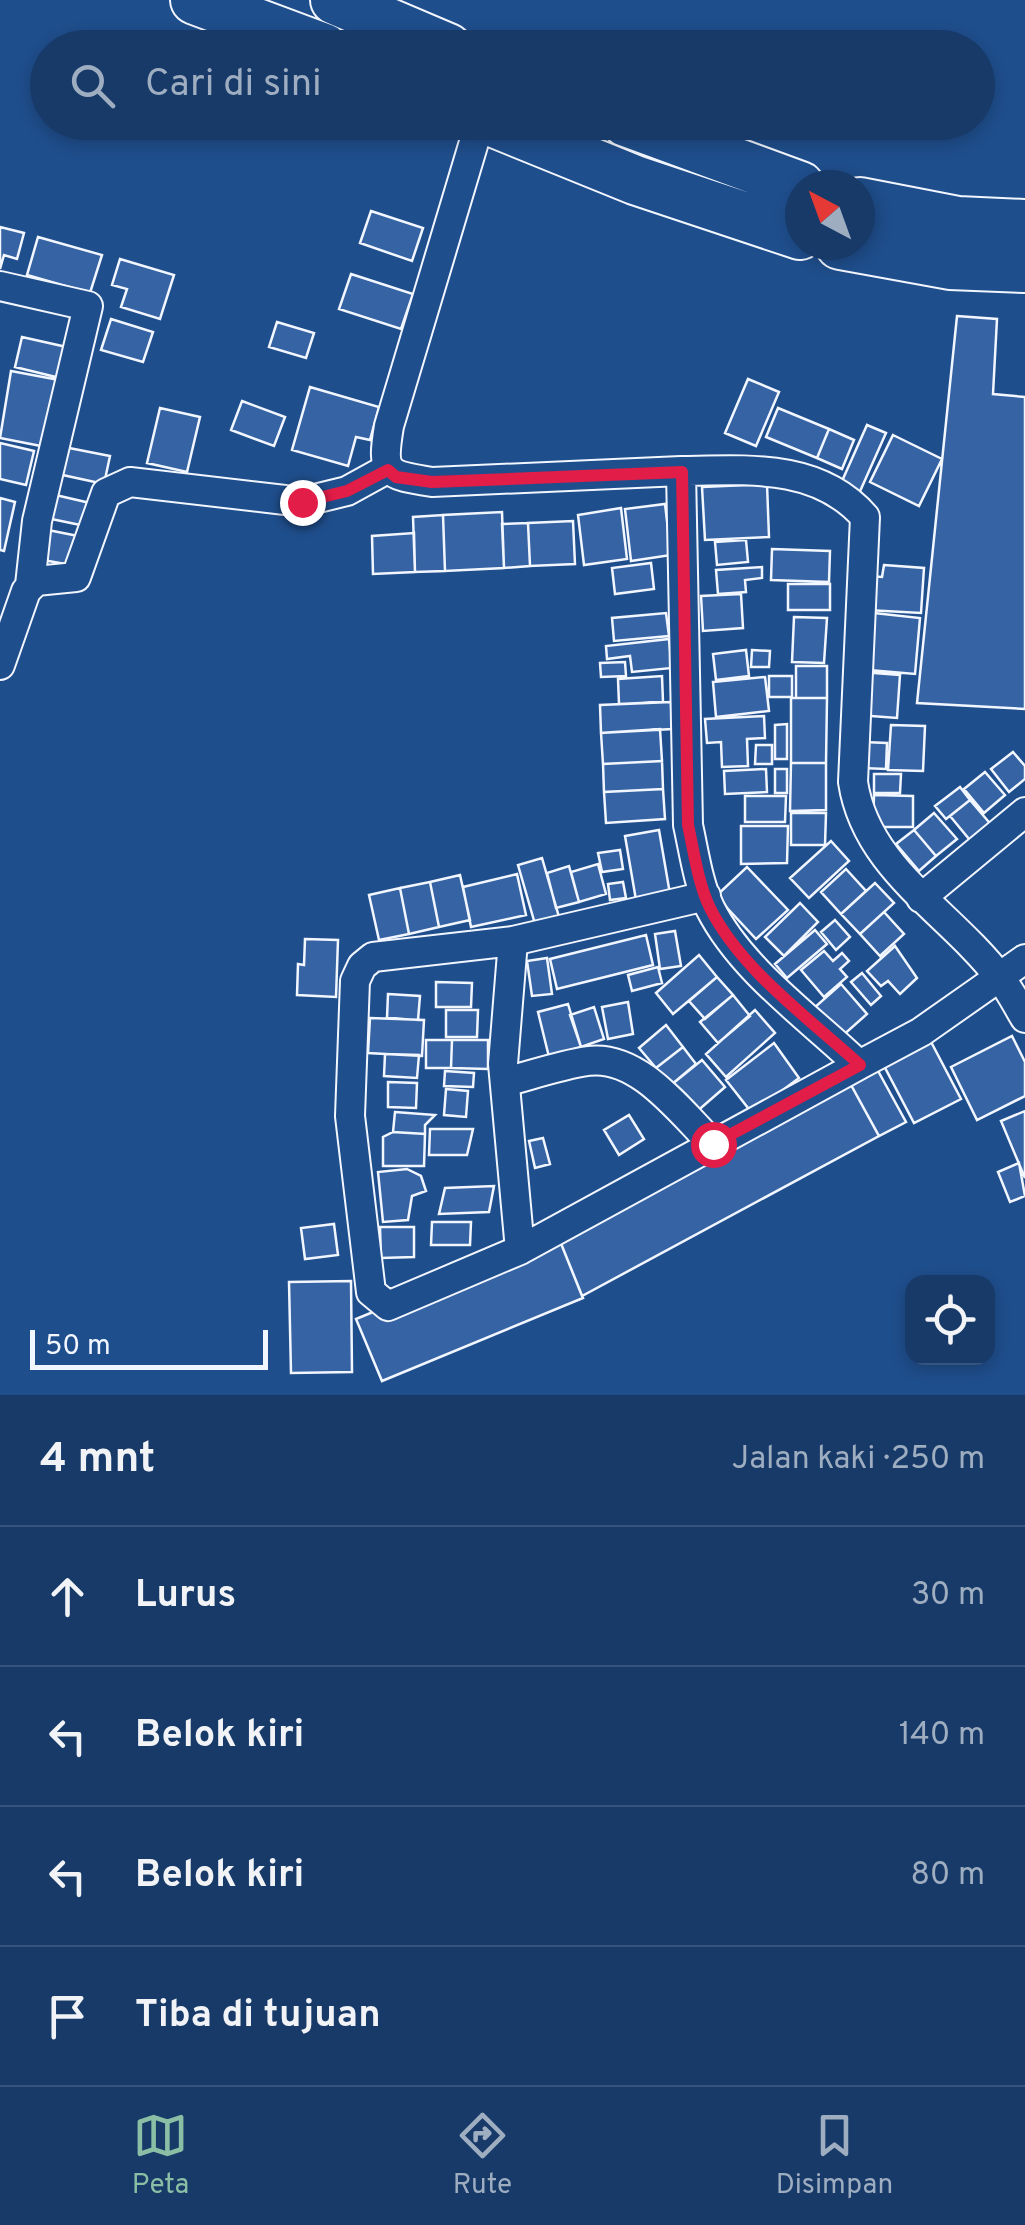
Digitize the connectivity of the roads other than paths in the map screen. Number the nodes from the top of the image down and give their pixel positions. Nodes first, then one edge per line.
1 (195, 0) edge
2 (335, 0) edge
3 (276, 30) edge
4 (406, 30) edge
5 (475, 140) edge
6 (536, 140) edge
7 (675, 140) edge
8 (785, 180) edge
9 (875, 205) edge
10 (1025, 224) edge
11 (785, 230) edge
12 (875, 252) edge
13 (1025, 268) edge
14 (0, 286) edge
15 (388, 470) junction
16 (682, 472) junction
17 (30, 585) junction
18 (0, 665) edge
19 (1025, 812) edge
20 (706, 896) junction
21 (921, 898) junction
22 (513, 941) junction
23 (1025, 959) edge
24 (1000, 977) junction
25 (1025, 1018) edge
26 (860, 1065) junction
27 (505, 1082) junction
28 (713, 1144) junction
29 (520, 1250) junction

1 - 3 highway
2 - 4 highway
5 - 15 street
6 - 11 highway
7 - 8 highway
9 - 10 highway
12 - 13 highway
14 - 17 street
15 - 16 street
15 - 17 street
16 - 20 street
16 - 21 street
17 - 18 street
19 - 21 street
20 - 22 street
20 - 26 street
21 - 24 street
22 - 27 street
22 - 29 street
23 - 24 street
24 - 25 street
24 - 26 street
26 - 28 street
27 - 28 street
27 - 29 street
28 - 29 street

